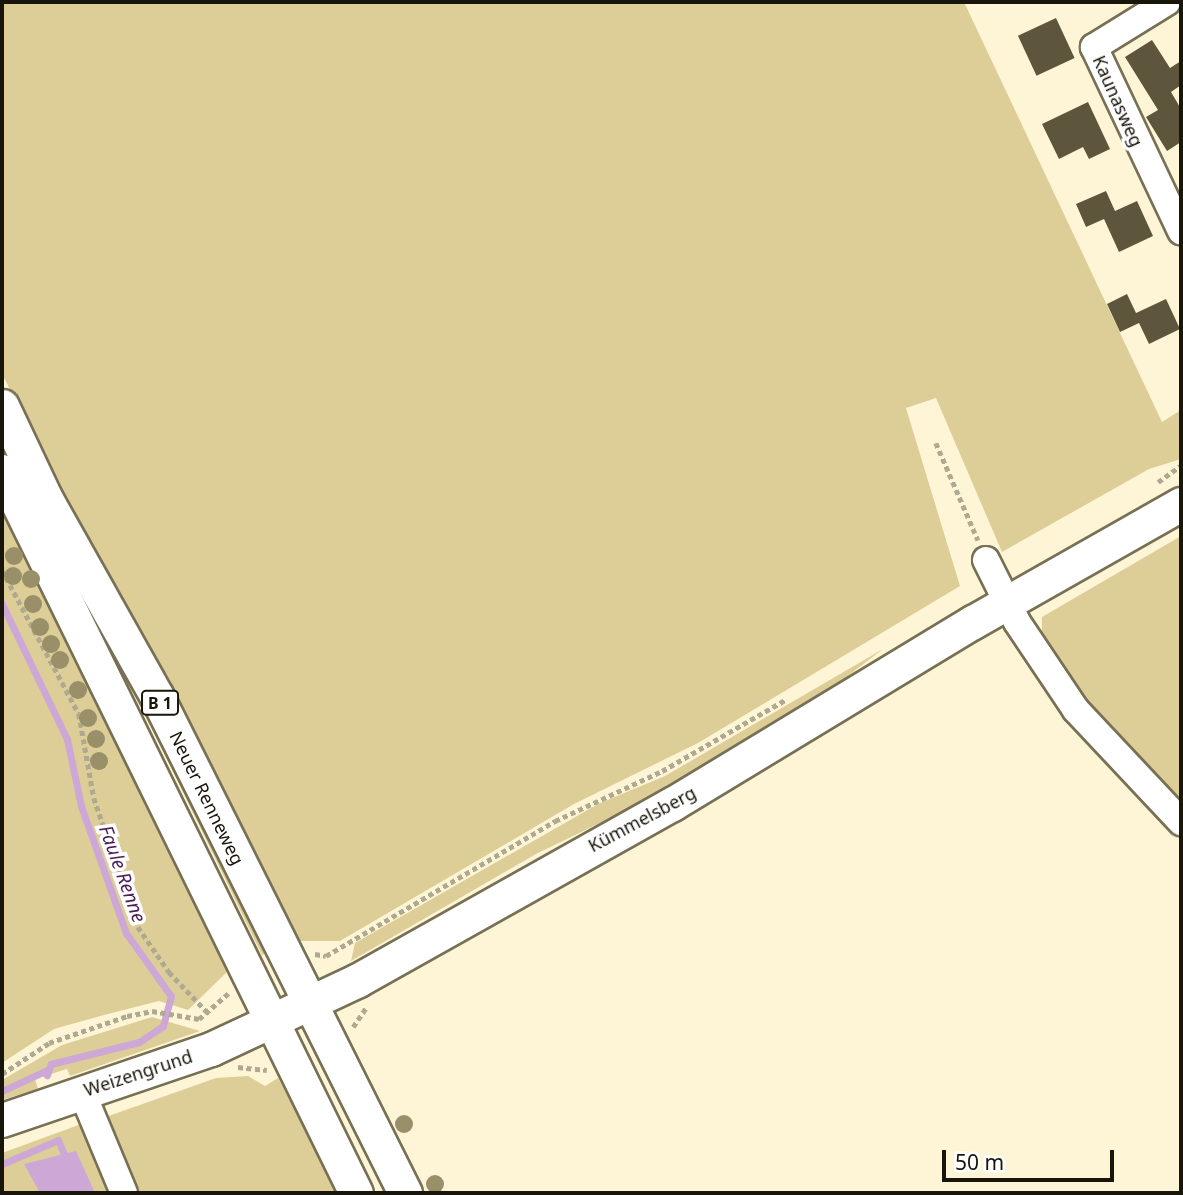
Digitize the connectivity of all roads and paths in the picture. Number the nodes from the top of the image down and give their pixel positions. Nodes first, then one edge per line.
1 (1167, 2) edge
2 (1181, 231) edge
3 (2, 406) edge
4 (936, 443) dead end
5 (2, 471) edge
6 (1181, 504) edge
7 (986, 560) joint
8 (2, 570) edge
9 (1006, 603) junction
10 (793, 696) dead end
11 (1181, 822) edge
12 (305, 952) dead end
13 (235, 986) dead end
14 (310, 1004) junction
15 (209, 1014) junction
16 (272, 1022) junction
17 (2, 1074) edge
18 (82, 1092) junction
19 (2, 1120) edge
20 (124, 1193) edge
21 (356, 1193) edge
22 (405, 1193) edge

1 - 2 street, Kaunasweg
3 - 14 main road, Neuer Renneweg / B 1
4 - 7 path
5 - 16 main road, B 1
6 - 9 main road, Kümmelsberg
7 - 9 street
8 - 15 path
9 - 11 street
9 - 14 main road, Kümmelsberg
10 - 12 path, Kümmelsberg
13 - 15 path
14 - 16 main road, Kümmelsberg
14 - 22 main road, Neuer Renneweg / B 1
15 - 17 path, Weizengrund
16 - 18 main road, Weizengrund
16 - 21 main road, B 1
18 - 19 main road, Weizengrund
18 - 20 street

